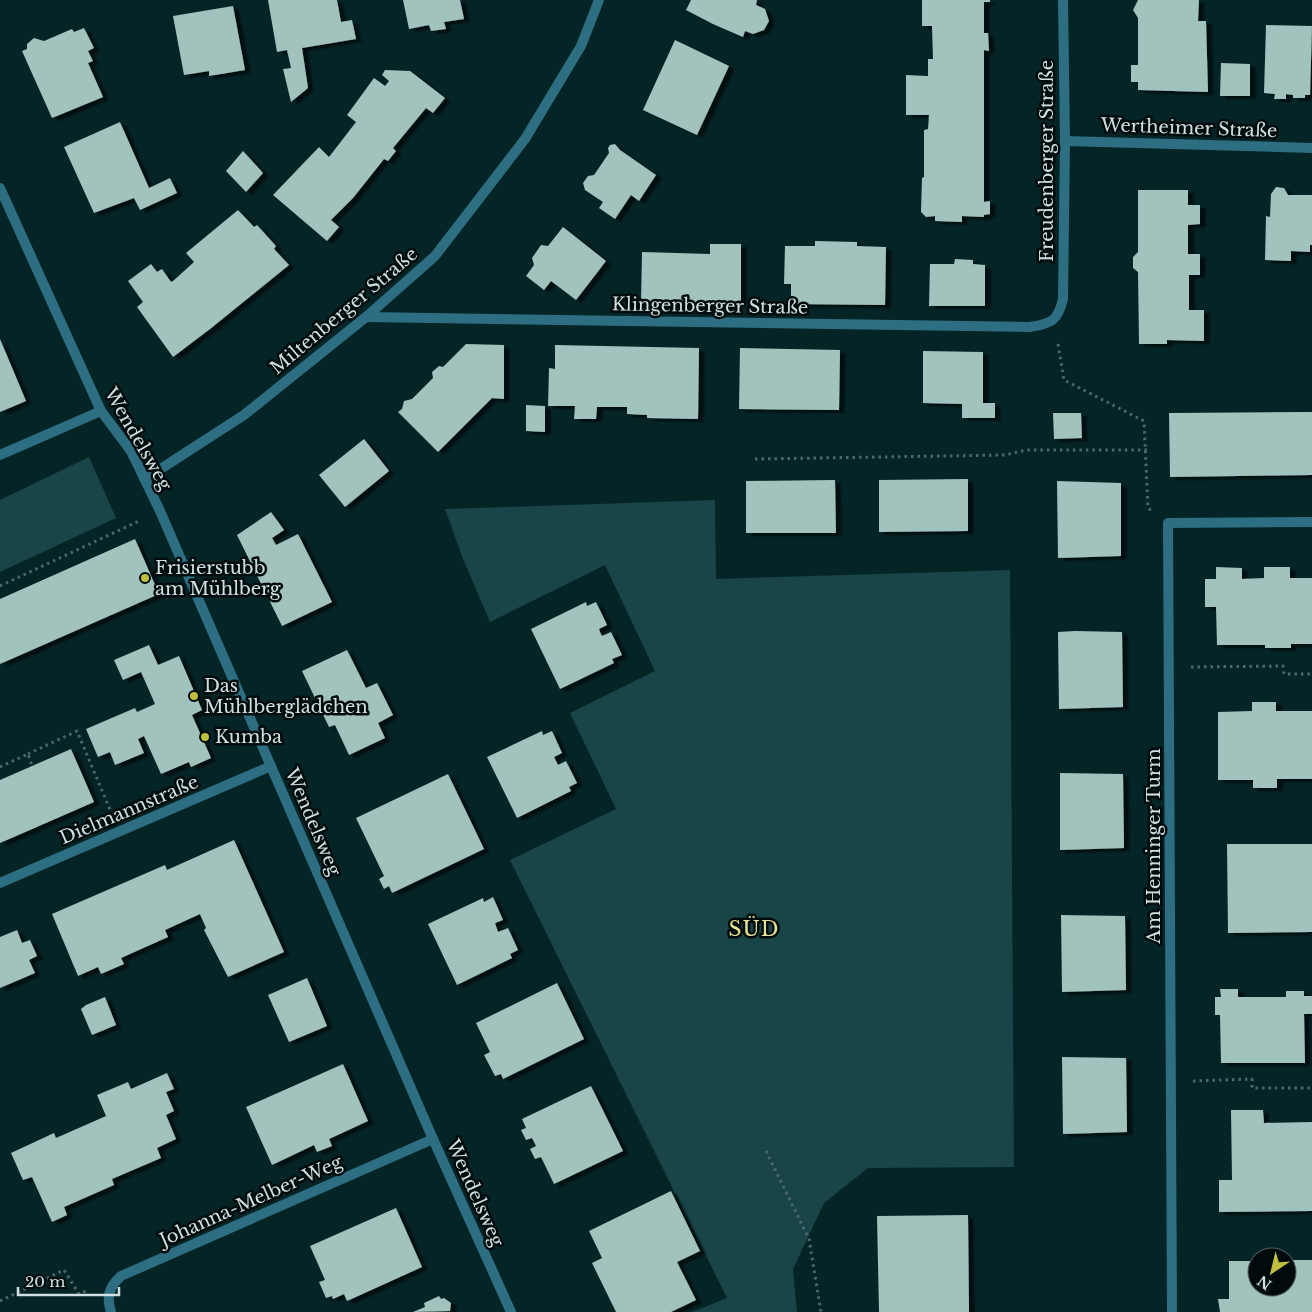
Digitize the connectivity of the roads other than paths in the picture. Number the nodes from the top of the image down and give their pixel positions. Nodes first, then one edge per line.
1 (599, 0) edge
2 (1063, 0) edge
3 (1065, 141) junction
4 (1312, 148) edge
5 (0, 188) edge
6 (366, 317) junction
7 (1054, 321) joint
8 (101, 411) junction
9 (0, 455) edge
10 (145, 479) junction
11 (1312, 522) edge
12 (271, 766) junction
13 (0, 883) edge
14 (433, 1139) junction
15 (111, 1312) edge
16 (511, 1312) edge
17 (1172, 1312) edge

1 - 6 street, Miltenberger Straße
2 - 3 street, Freudenberger Straße
3 - 4 street, Wertheimer Straße
3 - 7 street, Freudenberger Straße
5 - 8 street, Wendelsweg
6 - 7 street, Klingenberger Straße
6 - 10 street, Miltenberger Straße
8 - 9 street
8 - 10 street, Wendelsweg
10 - 12 street, Wendelsweg
11 - 17 street, Am Henninger Turm
12 - 13 street, Dielmannstraße
12 - 14 street, Wendelsweg
14 - 15 street, Johanna-Melber-Weg
14 - 16 street, Wendelsweg

